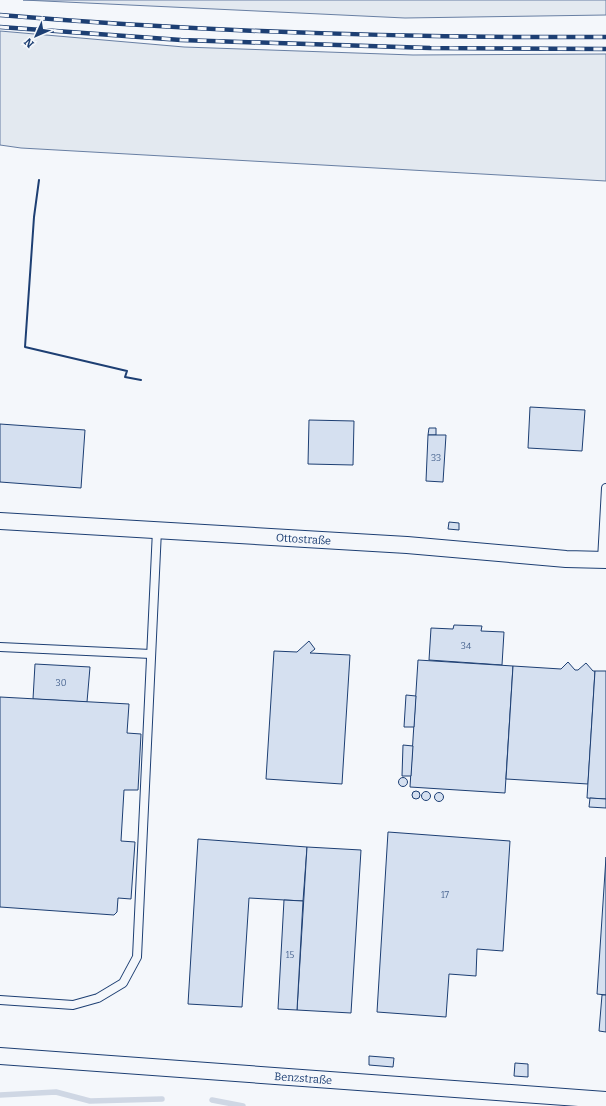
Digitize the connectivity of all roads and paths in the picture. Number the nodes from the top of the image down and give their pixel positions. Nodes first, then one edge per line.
1 (606, 488) edge
2 (0, 521) edge
3 (157, 530) junction
4 (604, 560) edge
5 (0, 647) edge
6 (151, 654) junction
7 (0, 1000) edge
8 (0, 1056) edge
9 (606, 1100) edge

1 - 4 lane
2 - 3 street, Ottostraße
3 - 4 street, Ottostraße
3 - 6 lane
5 - 6 lane
6 - 7 lane
8 - 9 street, Benzstraße

